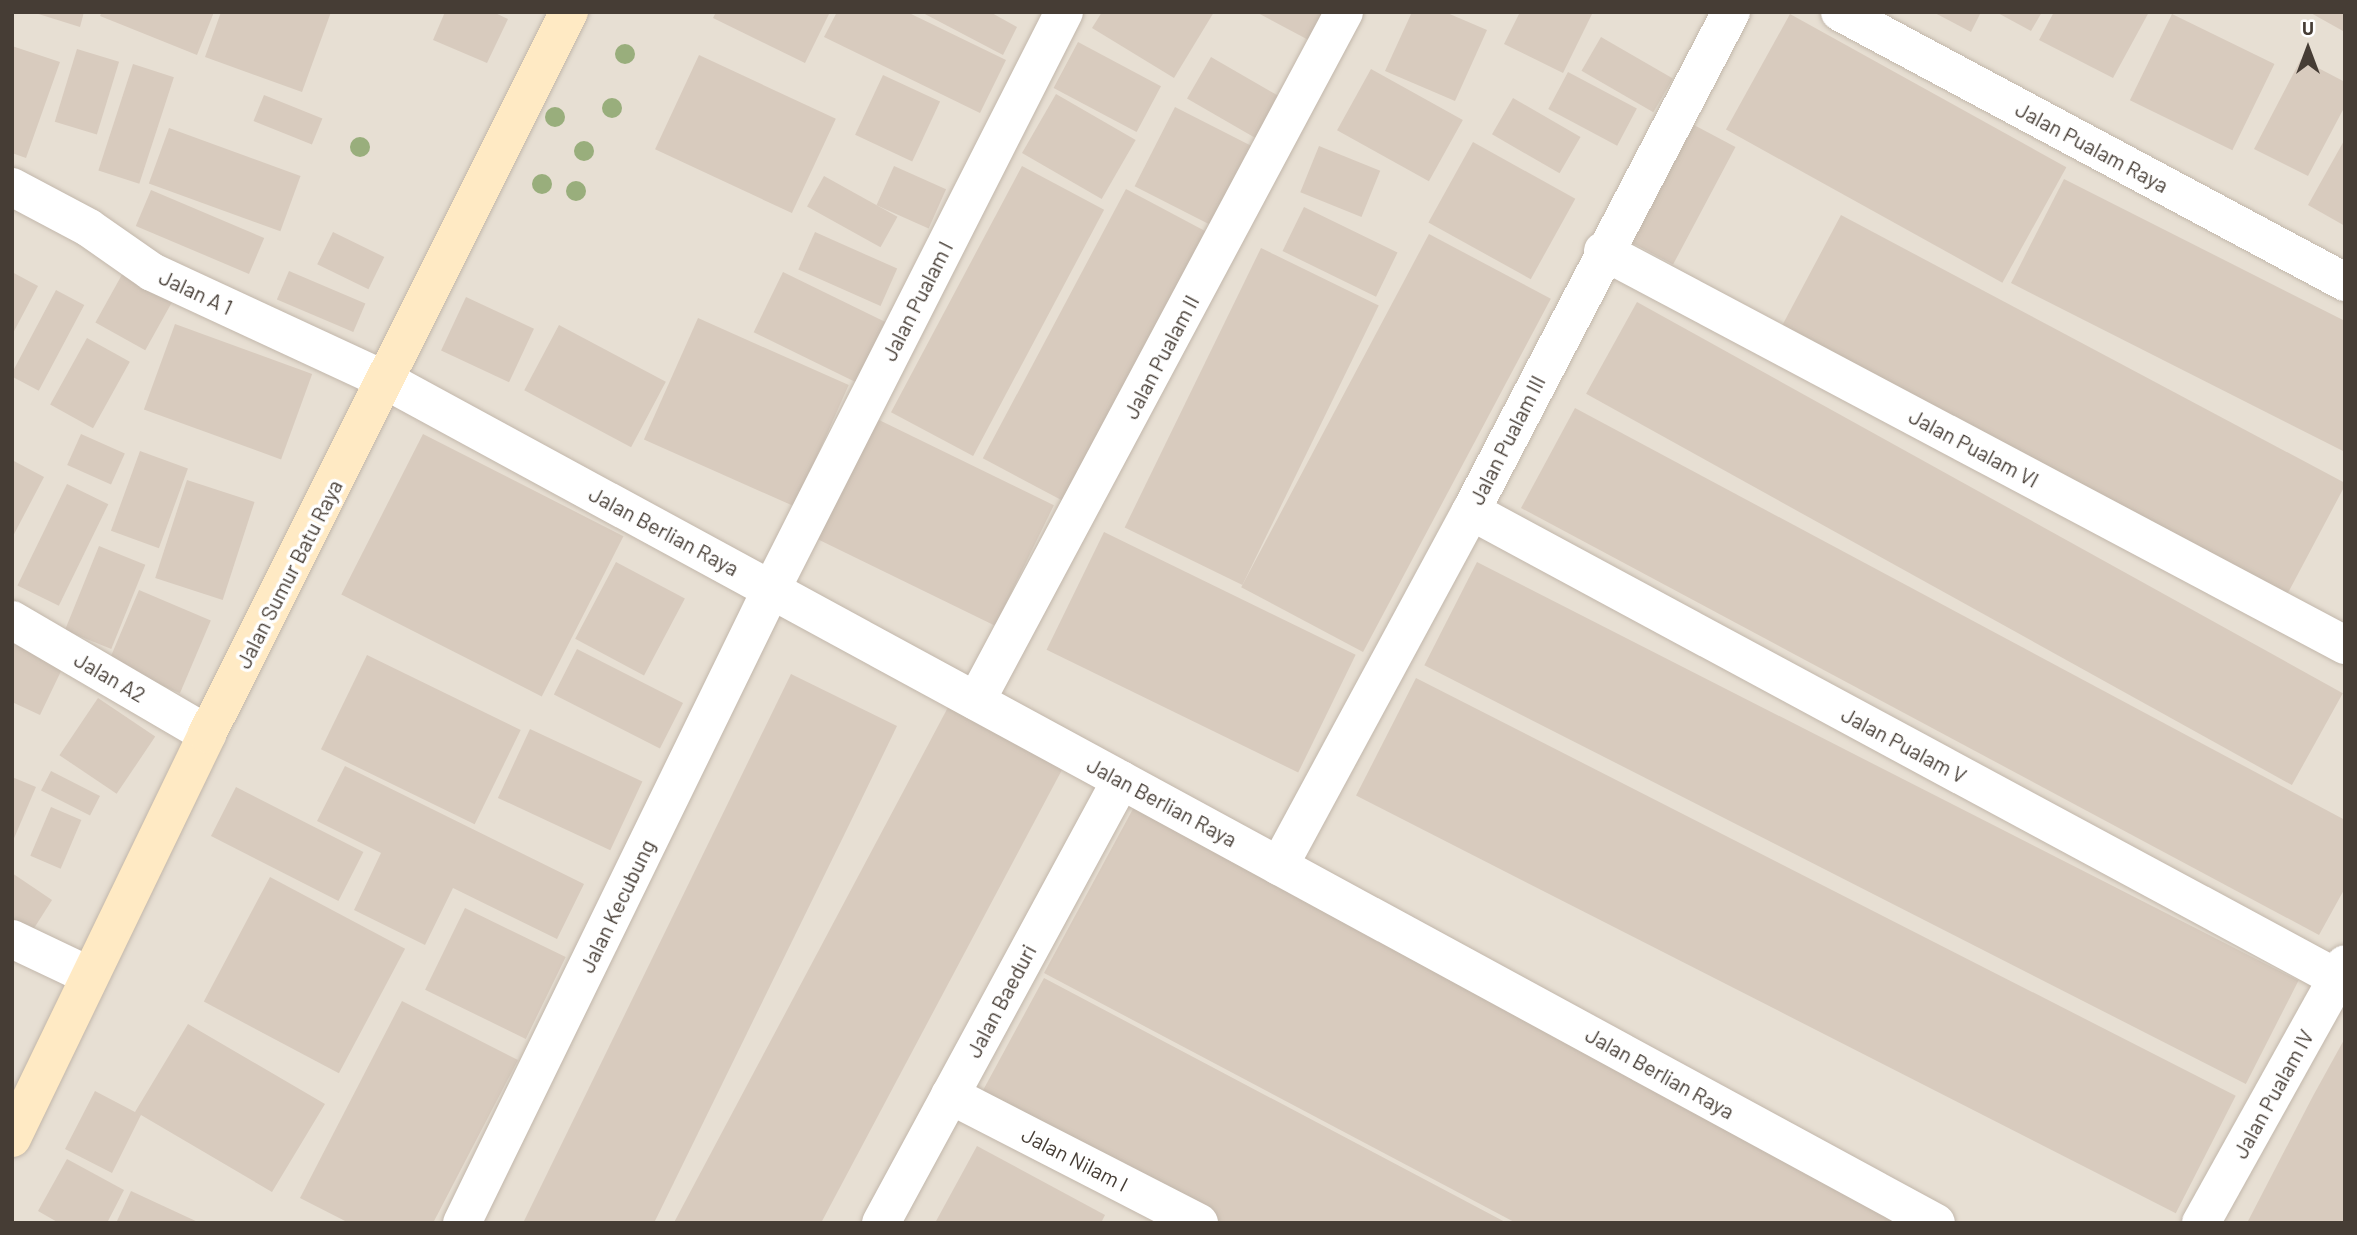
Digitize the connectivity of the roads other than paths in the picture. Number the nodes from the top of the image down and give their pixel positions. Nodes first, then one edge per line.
1 (569, 12) edge
2 (1064, 12) edge
3 (1343, 12) edge
4 (1731, 12) edge
5 (1840, 12) edge
6 (12, 187) edge
7 (1603, 251) junction
8 (2345, 282) edge
9 (387, 381) junction
10 (1471, 511) junction
11 (771, 590) junction
12 (12, 620) edge
13 (2345, 646) edge
14 (976, 701) junction
15 (207, 734) junction
16 (1121, 780) junction
17 (1279, 866) junction
18 (12, 939) edge
19 (2341, 971) edge
20 (90, 976) junction
21 (950, 1095) junction
22 (12, 1138) edge
23 (462, 1223) edge
24 (881, 1223) edge
25 (1199, 1223) edge
26 (1936, 1223) edge
27 (2201, 1223) edge

1 - 9 street, Jalan Sumur Batu Raya
2 - 11 street, Jalan Pualam I
3 - 14 street, Jalan Pualam II
4 - 7 street, Jalan Pualam III
5 - 8 street, Jalan Pualam Raya
6 - 9 street, Jalan A 1
7 - 10 street, Jalan Pualam III
7 - 13 street, Jalan Pualam VI
9 - 11 street, Jalan Berlian Raya
9 - 15 street, Jalan Sumur Batu Raya
10 - 17 street, Jalan Pualam III
10 - 19 street, Jalan Pualam V
11 - 14 street, Jalan Berlian Raya
11 - 23 street, Jalan Kecubung
12 - 15 street, Jalan A2
14 - 16 street, Jalan Berlian Raya
15 - 20 street, Jalan Sumur Batu Raya
16 - 17 street, Jalan Berlian Raya
16 - 21 street, Jalan Baeduri
17 - 26 street, Jalan Berlian Raya
18 - 20 street
19 - 27 street, Jalan Pualam IV
20 - 22 street, Jalan Sumur Batu Raya
21 - 24 street, Jalan Baeduri
21 - 25 street, Jalan Nilam I

